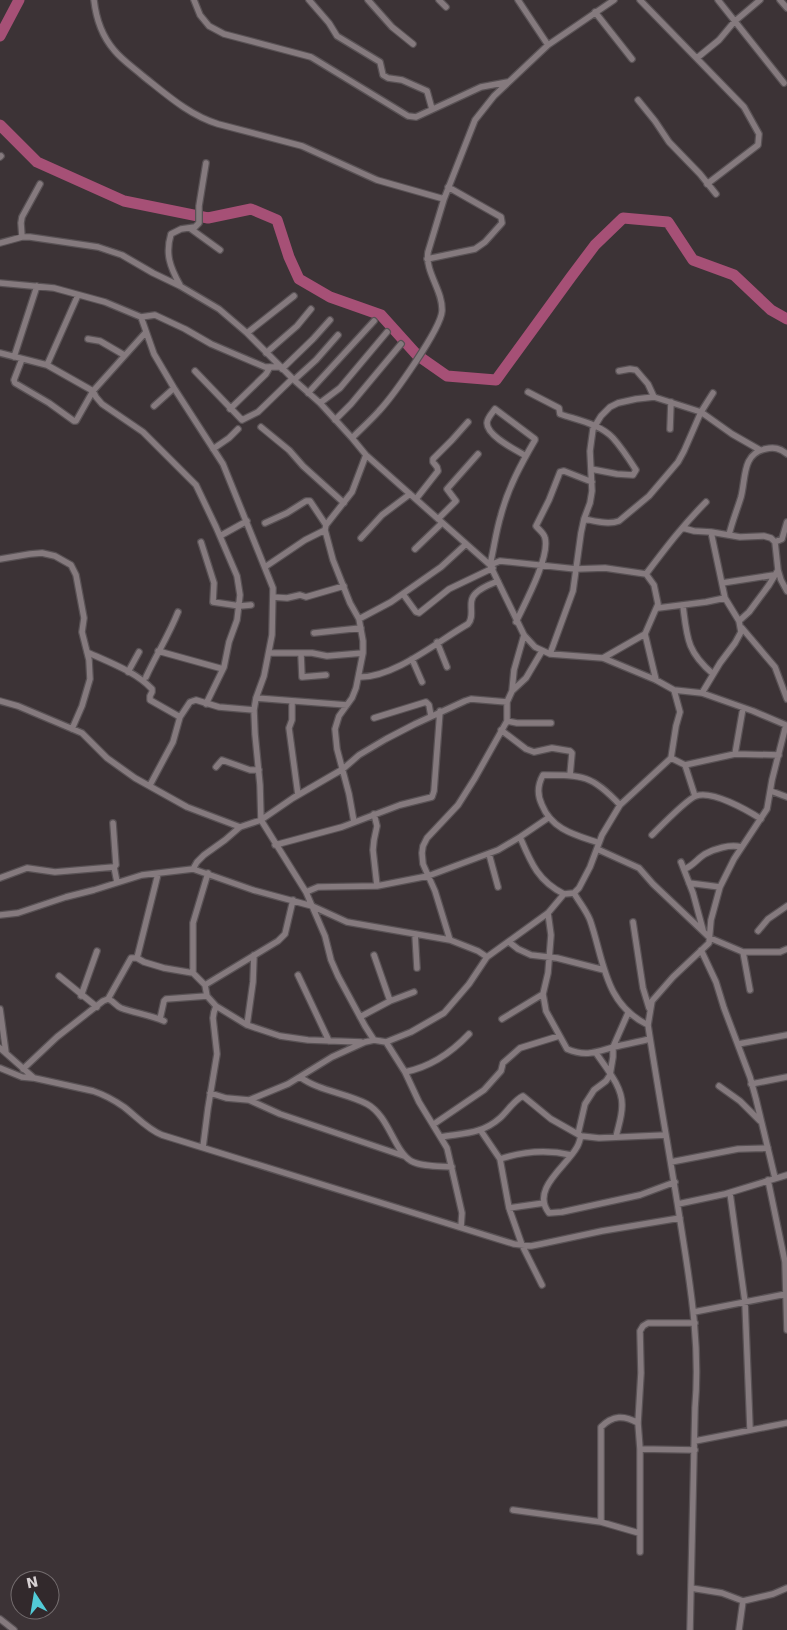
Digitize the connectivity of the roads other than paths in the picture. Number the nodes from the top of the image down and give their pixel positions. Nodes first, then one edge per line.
1 (94, 0) edge
2 (194, 0) edge
3 (309, 0) edge
4 (368, 0) edge
5 (439, 0) edge
6 (518, 0) edge
7 (614, 0) edge
8 (640, 0) edge
9 (718, 0) edge
10 (760, 0) edge
11 (780, 0) edge
12 (446, 7) dead end
13 (787, 8) edge
14 (595, 12) junction
15 (734, 22) junction
16 (413, 44) dead end
17 (548, 45) junction
18 (697, 58) junction
19 (632, 60) dead end
20 (509, 82) junction
21 (784, 84) dead end
22 (638, 100) dead end
23 (432, 109) junction
24 (206, 164) dead end
25 (40, 184) dead end
26 (707, 184) junction
27 (448, 187) junction
28 (716, 194) dead end
29 (444, 199) junction
30 (191, 229) junction
31 (22, 237) junction
32 (0, 243) edge
33 (220, 250) dead end
34 (427, 260) junction
35 (0, 282) edge
36 (37, 286) junction
37 (180, 286) junction
38 (78, 295) junction
39 (294, 296) dead end
40 (311, 309) dead end
41 (141, 317) junction
42 (330, 320) dead end
43 (374, 321) dead end
44 (146, 332) junction
45 (387, 332) dead end
46 (247, 333) junction
47 (338, 335) dead end
48 (88, 339) dead end
49 (401, 344) dead end
50 (0, 353) edge
51 (266, 353) junction
52 (124, 355) junction
53 (14, 357) junction
54 (22, 359) junction
55 (46, 365) junction
56 (270, 367) junction
57 (281, 368) junction
58 (195, 371) dead end
59 (619, 371) dead end
60 (293, 380) junction
61 (174, 388) junction
62 (93, 391) junction
63 (308, 392) junction
64 (528, 392) dead end
65 (713, 393) dead end
66 (654, 397) junction
67 (671, 402) junction
68 (320, 403) junction
69 (154, 406) dead end
70 (230, 409) junction
71 (701, 412) junction
72 (335, 420) junction
73 (468, 422) dead end
74 (594, 426) junction
75 (261, 427) dead end
76 (238, 429) dead end
77 (670, 429) dead end
78 (352, 438) junction
79 (213, 449) junction
80 (760, 450) junction
81 (478, 454) dead end
82 (787, 454) edge
83 (366, 455) junction
84 (526, 456) junction
85 (591, 469) junction
86 (592, 482) junction
87 (410, 494) junction
88 (416, 498) junction
89 (706, 502) dead end
90 (344, 503) junction
91 (584, 518) junction
92 (440, 521) junction
93 (247, 522) junction
94 (787, 522) edge
95 (265, 523) dead end
96 (326, 528) junction
97 (683, 528) junction
98 (711, 532) junction
99 (729, 534) junction
100 (220, 536) junction
101 (361, 538) dead end
102 (785, 540) edge
103 (201, 542) dead end
104 (775, 542) junction
105 (466, 544) junction
106 (415, 549) dead end
107 (0, 559) edge
108 (491, 566) junction
109 (541, 566) junction
110 (265, 567) junction
111 (576, 569) junction
112 (776, 573) junction
113 (646, 574) junction
114 (498, 581) junction
115 (722, 583) junction
116 (344, 586) junction
117 (787, 590) edge
118 (403, 594) junction
119 (273, 597) junction
120 (725, 598) junction
121 (251, 605) dead end
122 (240, 606) junction
123 (682, 606) junction
124 (658, 608) junction
125 (178, 612) dead end
126 (359, 619) junction
127 (516, 622) junction
128 (740, 625) junction
129 (361, 628) junction
130 (314, 633) dead end
131 (645, 634) junction
132 (524, 635) junction
133 (437, 642) junction
134 (158, 651) junction
135 (87, 652) junction
136 (139, 652) dead end
137 (542, 652) junction
138 (269, 653) junction
139 (363, 653) junction
140 (302, 654) junction
141 (550, 654) junction
142 (603, 658) junction
143 (412, 659) junction
144 (447, 666) dead end
145 (223, 669) junction
146 (128, 672) junction
147 (713, 674) junction
148 (326, 675) dead end
149 (146, 677) dead end
150 (359, 677) junction
151 (656, 680) junction
152 (422, 682) dead end
153 (674, 690) junction
154 (512, 691) junction
155 (702, 694) junction
156 (256, 698) junction
157 (787, 699) edge
158 (0, 700) edge
159 (292, 701) junction
160 (507, 702) junction
161 (206, 704) junction
162 (347, 705) junction
163 (743, 708) junction
164 (254, 710) junction
165 (440, 712) junction
166 (431, 716) junction
167 (180, 717) junction
168 (374, 718) dead end
169 (507, 722) junction
170 (551, 723) dead end
171 (787, 725) edge
172 (72, 728) junction
173 (501, 730) junction
174 (735, 754) junction
175 (779, 755) junction
176 (671, 758) junction
177 (684, 764) junction
178 (216, 767) dead end
179 (259, 770) junction
180 (343, 770) junction
181 (570, 775) junction
182 (150, 785) junction
183 (770, 791) junction
184 (298, 795) junction
185 (695, 796) junction
186 (787, 797) edge
187 (620, 805) junction
188 (374, 814) junction
189 (548, 818) junction
190 (762, 819) junction
191 (260, 820) junction
192 (354, 822) junction
193 (113, 823) dead end
194 (240, 827) junction
195 (652, 835) dead end
196 (520, 837) junction
197 (275, 844) junction
198 (598, 846) junction
199 (741, 847) junction
200 (489, 854) junction
201 (681, 862) dead end
202 (114, 867) junction
203 (193, 869) junction
204 (685, 869) junction
205 (208, 873) junction
206 (158, 874) junction
207 (428, 876) junction
208 (0, 878) edge
209 (116, 882) junction
210 (689, 883) junction
211 (377, 886) junction
212 (498, 886) dead end
213 (720, 887) junction
214 (306, 892) junction
215 (574, 893) junction
216 (564, 894) junction
217 (293, 900) junction
218 (312, 906) junction
219 (787, 906) edge
220 (548, 913) junction
221 (0, 915) edge
222 (633, 922) dead end
223 (758, 930) dead end
224 (703, 932) junction
225 (416, 934) junction
226 (710, 938) junction
227 (450, 940) junction
228 (509, 942) junction
229 (787, 949) edge
230 (701, 950) junction
231 (97, 951) dead end
232 (743, 952) junction
233 (254, 955) junction
234 (374, 955) dead end
235 (487, 957) junction
236 (137, 958) junction
237 (549, 958) junction
238 (417, 968) dead end
239 (604, 970) junction
240 (193, 973) junction
241 (298, 975) dead end
242 (60, 976) dead end
243 (205, 985) junction
244 (750, 990) dead end
245 (414, 992) dead end
246 (543, 994) junction
247 (81, 996) junction
248 (207, 996) junction
249 (108, 999) junction
250 (390, 1001) junction
251 (216, 1006) junction
252 (97, 1007) junction
253 (0, 1009) edge
254 (650, 1010) junction
255 (628, 1013) junction
256 (360, 1017) junction
257 (502, 1020) dead end
258 (247, 1025) junction
259 (648, 1026) junction
260 (469, 1034) dead end
261 (787, 1035) edge
262 (558, 1036) junction
263 (650, 1039) junction
264 (374, 1040) junction
265 (329, 1042) junction
266 (365, 1042) junction
267 (386, 1042) junction
268 (738, 1044) junction
269 (613, 1047) junction
270 (0, 1048) edge
271 (596, 1053) junction
272 (6, 1054) junction
273 (0, 1068) edge
274 (23, 1069) junction
275 (405, 1072) junction
276 (610, 1075) junction
277 (300, 1077) junction
278 (787, 1077) edge
279 (34, 1078) junction
280 (752, 1084) junction
281 (719, 1086) dead end
282 (210, 1093) junction
283 (249, 1100) junction
284 (762, 1122) junction
285 (434, 1124) junction
286 (481, 1131) junction
287 (580, 1135) junction
288 (666, 1135) junction
289 (441, 1137) junction
290 (616, 1137) junction
291 (203, 1147) junction
292 (768, 1148) junction
293 (571, 1155) junction
294 (404, 1156) junction
295 (500, 1159) junction
296 (671, 1162) junction
297 (452, 1167) junction
298 (787, 1175) edge
299 (775, 1178) junction
300 (768, 1180) junction
301 (675, 1182) junction
302 (730, 1193) junction
303 (544, 1203) junction
304 (678, 1204) junction
305 (509, 1208) junction
306 (680, 1218) junction
307 (461, 1228) junction
308 (522, 1245) junction
309 (542, 1285) dead end
310 (786, 1294) edge
311 (745, 1302) junction
312 (787, 1311) edge
313 (694, 1312) junction
314 (695, 1322) junction
315 (787, 1330) edge
316 (638, 1423) junction
317 (787, 1423) edge
318 (750, 1429) junction
319 (695, 1441) junction
320 (640, 1449) junction
321 (695, 1450) junction
322 (513, 1510) dead end
323 (601, 1522) junction
324 (639, 1532) junction
325 (640, 1552) dead end
326 (691, 1588) junction
327 (787, 1588) edge
328 (743, 1601) junction
329 (0, 1619) edge
330 (14, 1630) edge
331 (690, 1630) edge
332 (739, 1630) edge

1 - 29 street
2 - 23 street
3 - 23 street
4 - 16 street
5 - 12 street
6 - 17 street
7 - 14 street
8 - 18 street
9 - 15 street
10 - 15 street
11 - 13 street
14 - 17 street
14 - 19 street
15 - 18 street
15 - 21 street
17 - 20 street
18 - 26 street
20 - 23 street
20 - 27 street
22 - 26 street
24 - 30 street
25 - 31 street
26 - 28 street
27 - 29 street
27 - 34 street
29 - 34 street
30 - 33 street
30 - 37 street
31 - 32 street
31 - 37 street
34 - 78 street
35 - 36 street
36 - 38 street
36 - 53 street
37 - 46 street
38 - 41 street
38 - 55 street
39 - 46 street
40 - 51 street
41 - 44 street
41 - 56 street
42 - 57 street
43 - 63 street
44 - 52 street
44 - 61 street
45 - 68 street
46 - 51 street
47 - 60 street
48 - 52 street
49 - 72 street
50 - 53 street
51 - 57 street
52 - 62 street
53 - 54 street
54 - 55 street
54 - 62 street
55 - 62 street
56 - 57 street
56 - 70 street
57 - 60 street
58 - 70 street
59 - 66 street
60 - 63 street
60 - 70 street
61 - 69 street
61 - 79 street
62 - 100 street
63 - 68 street
64 - 74 street
65 - 71 street
66 - 67 street
66 - 74 street
67 - 71 street
67 - 77 street
68 - 72 street
71 - 80 street
71 - 91 street
72 - 78 street
73 - 88 street
74 - 85 street
74 - 85 street
75 - 90 street
76 - 79 street
78 - 83 street
79 - 93 street
80 - 82 street
80 - 99 street
81 - 92 street
83 - 87 street
83 - 90 street
84 - 84 street
84 - 108 street
85 - 86 street
86 - 91 street
86 - 109 street
87 - 88 street
87 - 101 street
88 - 92 street
89 - 97 street
90 - 96 street
91 - 111 street
92 - 105 street
92 - 106 street
93 - 100 street
93 - 110 street
94 - 102 street
95 - 96 street
96 - 110 street
96 - 116 street
97 - 98 street
97 - 113 street
98 - 99 street
98 - 115 street
99 - 104 street
100 - 122 street
102 - 104 street
103 - 122 street
104 - 112 street
105 - 108 street
105 - 118 street
107 - 135 street
108 - 109 street
108 - 114 street
108 - 118 street
109 - 111 street
109 - 127 street
110 - 119 street
111 - 113 street
111 - 141 street
112 - 115 street
112 - 117 street
112 - 128 street
113 - 124 street
114 - 127 street
114 - 133 street
115 - 120 street
116 - 119 street
116 - 126 street
118 - 126 street
119 - 138 street
120 - 123 street
120 - 128 street
121 - 122 street
122 - 145 street
123 - 124 street
123 - 147 street
124 - 131 street
125 - 134 street
126 - 129 street
127 - 132 street
128 - 147 street
128 - 157 street
129 - 130 street
129 - 139 street
131 - 142 street
131 - 151 street
132 - 137 street
132 - 154 street
133 - 143 street
133 - 144 street
134 - 145 street
134 - 149 street
135 - 146 street
135 - 172 street
136 - 146 street
137 - 141 street
137 - 154 street
138 - 140 street
138 - 156 street
139 - 140 street
139 - 150 street
140 - 148 street
141 - 142 street
142 - 151 street
143 - 150 street
143 - 152 street
145 - 161 street
146 - 167 street
147 - 155 street
150 - 162 street
151 - 153 street
153 - 155 street
153 - 176 street
154 - 160 street
155 - 163 street
156 - 159 street
156 - 164 street
158 - 172 street
159 - 162 street
159 - 184 street
160 - 165 street
160 - 169 street
161 - 164 street
161 - 167 street
162 - 180 street
163 - 171 street
163 - 174 street
164 - 179 street
165 - 166 street
165 - 188 street
166 - 168 street
166 - 180 street
167 - 182 street
169 - 170 street
169 - 173 street
171 - 175 street
172 - 182 street
173 - 181 street
173 - 207 street
174 - 175 street
174 - 177 street
175 - 183 street
176 - 177 street
176 - 187 street
177 - 185 street
178 - 179 street
179 - 191 street
180 - 184 street
180 - 192 street
181 - 187 street
181 - 189 street
182 - 194 street
183 - 186 street
183 - 190 street
184 - 191 street
185 - 190 street
185 - 195 street
187 - 198 street
188 - 192 street
188 - 211 street
189 - 196 street
189 - 198 street
190 - 199 street
191 - 194 street
191 - 197 street
192 - 197 street
193 - 202 street
194 - 203 street
196 - 200 street
196 - 216 street
197 - 214 street
198 - 215 street
198 - 224 street
199 - 204 street
199 - 213 street
200 - 207 street
200 - 212 street
201 - 204 street
202 - 208 street
202 - 209 street
203 - 205 street
203 - 206 street
204 - 210 street
205 - 217 street
205 - 240 street
206 - 209 street
206 - 236 street
207 - 211 street
207 - 227 street
209 - 221 street
210 - 213 street
210 - 224 street
211 - 214 street
213 - 226 street
214 - 218 street
215 - 216 street
215 - 239 street
216 - 220 street
217 - 218 street
217 - 233 street
218 - 225 street
218 - 256 street
219 - 223 street
220 - 228 street
220 - 237 street
222 - 254 street
224 - 226 street
225 - 227 street
225 - 238 street
226 - 230 street
226 - 232 street
227 - 235 street
228 - 235 street
228 - 237 street
229 - 232 street
230 - 254 street
230 - 268 street
231 - 247 street
232 - 244 street
233 - 243 street
233 - 258 street
234 - 250 street
235 - 267 street
236 - 240 street
236 - 249 street
237 - 239 street
237 - 246 street
239 - 255 street
240 - 243 street
241 - 265 street
242 - 247 street
243 - 248 street
245 - 250 street
246 - 257 street
246 - 262 street
247 - 252 street
248 - 249 street
248 - 251 street
249 - 252 street
250 - 256 street
251 - 258 street
251 - 282 street
252 - 274 street
253 - 272 street
254 - 259 street
255 - 259 street
255 - 269 street
256 - 264 street
258 - 265 street
259 - 263 street
260 - 275 street
261 - 268 street
262 - 271 street
262 - 285 street
263 - 269 street
263 - 288 street
264 - 266 street
264 - 267 street
265 - 266 street
266 - 277 street
267 - 275 street
268 - 280 street
269 - 271 street
269 - 276 street
270 - 272 street
271 - 276 street
272 - 274 street
273 - 279 street
274 - 279 street
275 - 285 street
276 - 287 street
276 - 290 street
277 - 283 street
277 - 294 street
278 - 280 street
279 - 291 street
280 - 284 street
281 - 284 street
282 - 283 street
282 - 291 street
283 - 294 street
284 - 292 street
285 - 289 street
286 - 287 street
286 - 289 street
286 - 295 street
287 - 290 street
287 - 293 street
288 - 290 street
288 - 296 street
289 - 297 street
291 - 307 street
292 - 296 street
292 - 299 street
293 - 295 street
293 - 303 street
294 - 297 street
295 - 305 street
296 - 301 street
297 - 307 street
298 - 299 street
299 - 300 street
300 - 302 street
300 - 310 street
301 - 303 street
301 - 304 street
302 - 304 street
302 - 311 street
303 - 305 street
304 - 306 street
305 - 308 street
306 - 308 street
306 - 313 street
307 - 308 street
308 - 309 street
310 - 311 street
310 - 312 street
311 - 313 street
311 - 318 street
312 - 315 street
313 - 314 street
314 - 316 street
314 - 319 street
316 - 320 street
316 - 323 street
317 - 318 street
318 - 319 street
319 - 321 street
320 - 321 street
320 - 324 street
321 - 326 street
322 - 323 street
323 - 324 street
324 - 325 street
326 - 328 street
326 - 331 street
327 - 328 street
328 - 332 street
329 - 330 street

